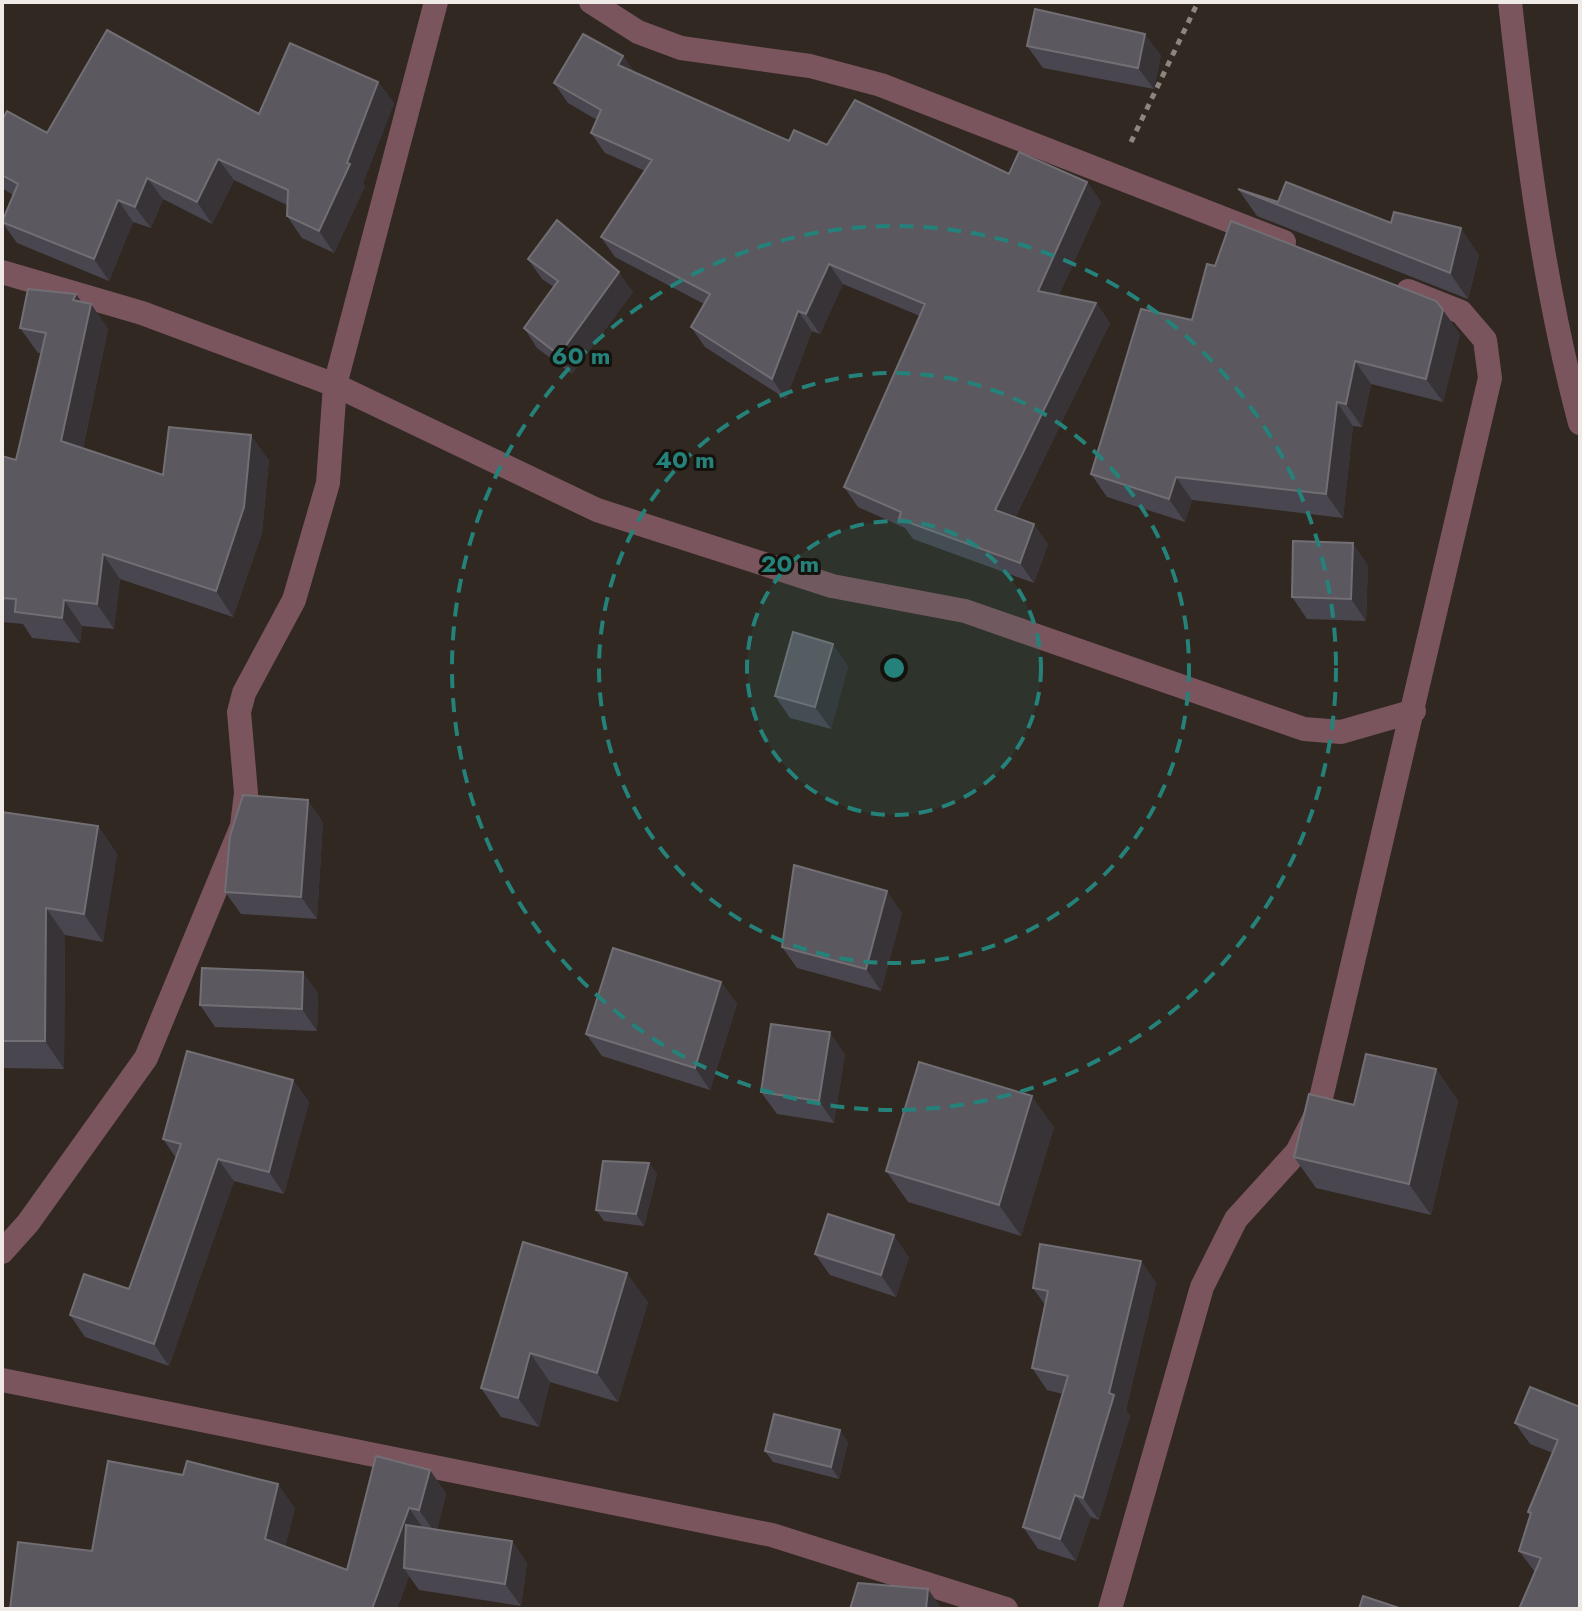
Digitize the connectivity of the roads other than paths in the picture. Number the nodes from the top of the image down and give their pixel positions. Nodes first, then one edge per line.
1 (436, 2) edge
2 (591, 2) edge
3 (1510, 2) edge
4 (1303, 249) edge
5 (2, 272) edge
6 (1389, 283) edge
7 (335, 385) junction
8 (1580, 423) edge
9 (1414, 711) junction
10 (2, 1252) edge
11 (2, 1380) edge
12 (1006, 1609) edge
13 (1110, 1609) edge

1 - 7 street
2 - 4 street
3 - 8 street
5 - 7 street
6 - 9 street
7 - 9 street
7 - 10 street
9 - 13 street
11 - 12 street

